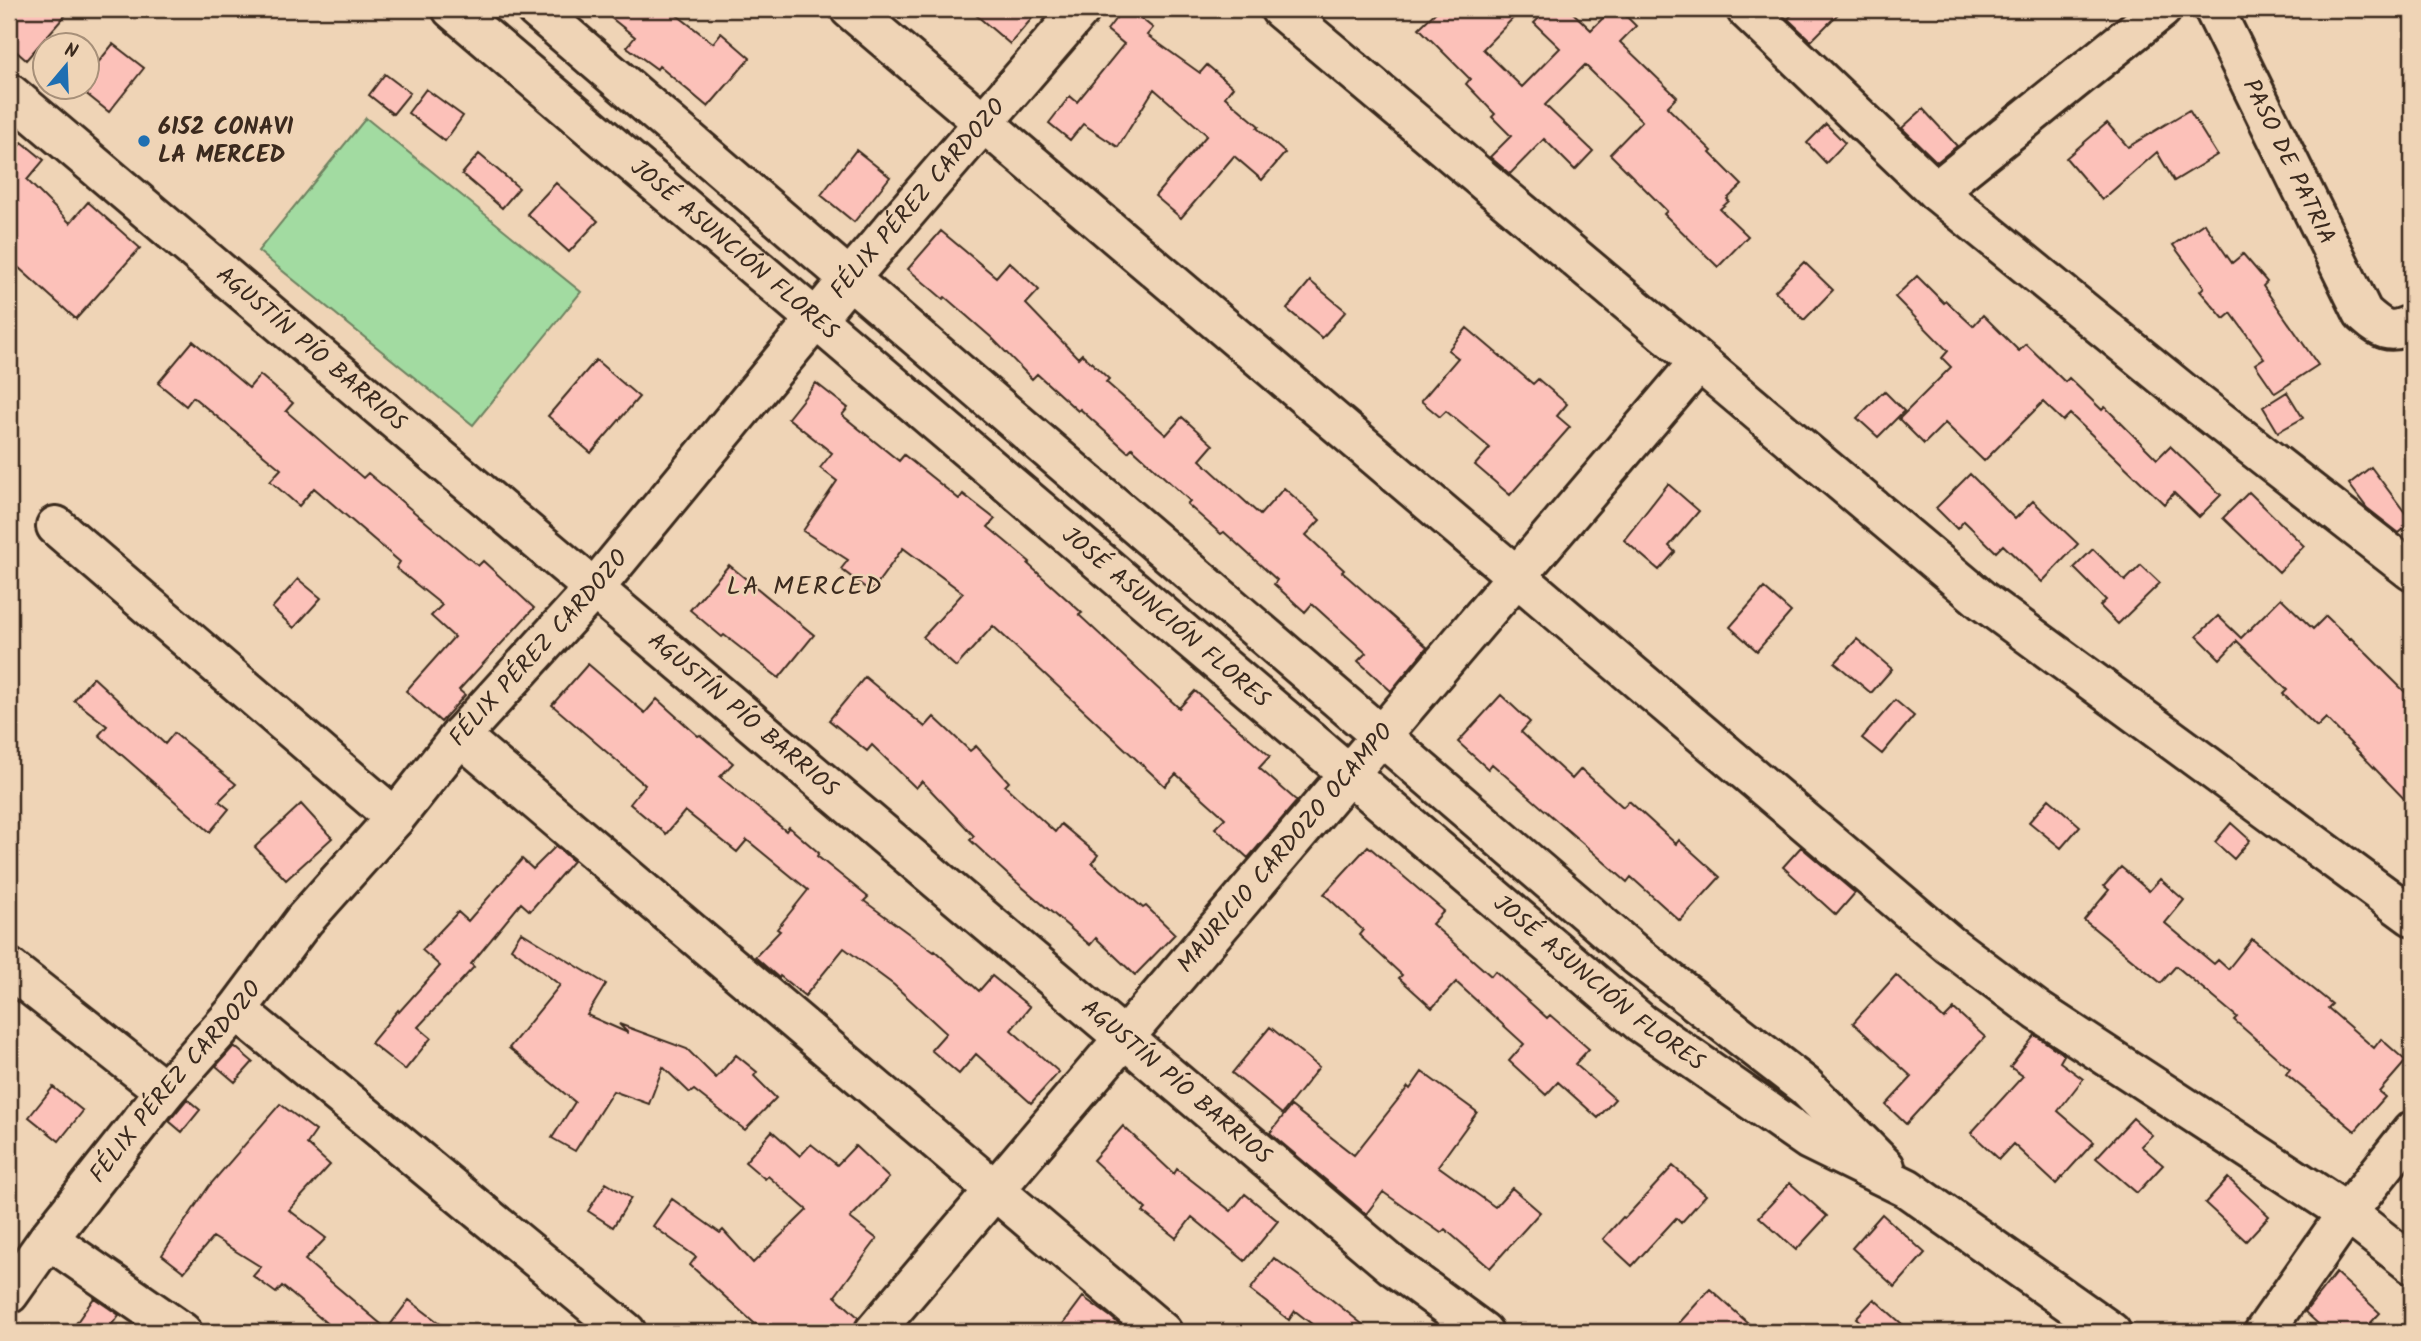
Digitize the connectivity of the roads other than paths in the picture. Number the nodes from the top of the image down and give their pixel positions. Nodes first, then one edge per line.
1 (452, 9) edge
2 (536, 9) edge
3 (850, 9) edge
4 (1081, 9) edge
5 (1280, 9) edge
6 (1746, 9) edge
7 (2162, 9) edge
8 (2214, 9) edge
9 (9, 93) edge
10 (984, 124) junction
11 (1937, 191) junction
12 (849, 279) junction
13 (816, 319) junction
14 (2412, 325) edge
15 (1698, 363) junction
16 (56, 526) dead end
17 (2412, 571) edge
18 (1516, 576) junction
19 (593, 590) junction
20 (460, 736) junction
21 (1381, 736) junction
22 (1349, 774) junction
23 (395, 818) junction
24 (2412, 916) edge
25 (9, 968) edge
26 (237, 1010) junction
27 (1125, 1038) junction
28 (165, 1091) junction
29 (2412, 1131) edge
30 (1907, 1188) junction
31 (996, 1190) junction
32 (2347, 1213) junction
33 (48, 1240) junction
34 (2412, 1264) edge
35 (9, 1294) edge
36 (182, 1332) edge
37 (626, 1332) edge
38 (874, 1332) edge
39 (1162, 1332) edge
40 (1483, 1332) edge
41 (2111, 1332) edge
42 (2264, 1332) edge

1 - 13 street, JOSÉ ASUNCIÓN FLORES
2 - 12 street, JOSÉ ASUNCIÓN FLORES
3 - 10 street
4 - 10 street, FÉLIX PÉREZ CARDOZO
5 - 15 street
6 - 11 street
7 - 11 street
8 - 14 street, PASO DE PATRIA
9 - 19 street, AGUSTÍN PÍO BARRIOS
10 - 12 street, FÉLIX PÉREZ CARDOZO
10 - 18 street
11 - 17 street
12 - 13 street, FÉLIX PÉREZ CARDOZO
12 - 21 street, JOSÉ ASUNCIÓN FLORES
13 - 19 street, FÉLIX PÉREZ CARDOZO
13 - 22 street, JOSÉ ASUNCIÓN FLORES
15 - 18 street, MAURICIO CARDOZO OCAMPO
15 - 24 street
16 - 23 street
18 - 21 street, MAURICIO CARDOZO OCAMPO
18 - 32 street
19 - 20 street, FÉLIX PÉREZ CARDOZO
19 - 27 street, AGUSTÍN PÍO BARRIOS
20 - 23 street, FÉLIX PÉREZ CARDOZO
20 - 31 street
21 - 22 street, MAURICIO CARDOZO OCAMPO
21 - 30 street, JOSÉ ASUNCIÓN FLORES
22 - 27 street, MAURICIO CARDOZO OCAMPO
22 - 30 street, JOSÉ ASUNCIÓN FLORES
23 - 26 street, FÉLIX PÉREZ CARDOZO
25 - 28 street
26 - 28 street, FÉLIX PÉREZ CARDOZO
26 - 37 street
27 - 31 street, MAURICIO CARDOZO OCAMPO
27 - 40 street, AGUSTÍN PÍO BARRIOS
28 - 33 street, FÉLIX PÉREZ CARDOZO
29 - 32 street
30 - 41 street, JOSÉ ASUNCIÓN FLORES
31 - 38 street, MAURICIO CARDOZO OCAMPO
31 - 39 street
32 - 34 street
32 - 42 street
33 - 35 street, FÉLIX PÉREZ CARDOZO
33 - 36 street

